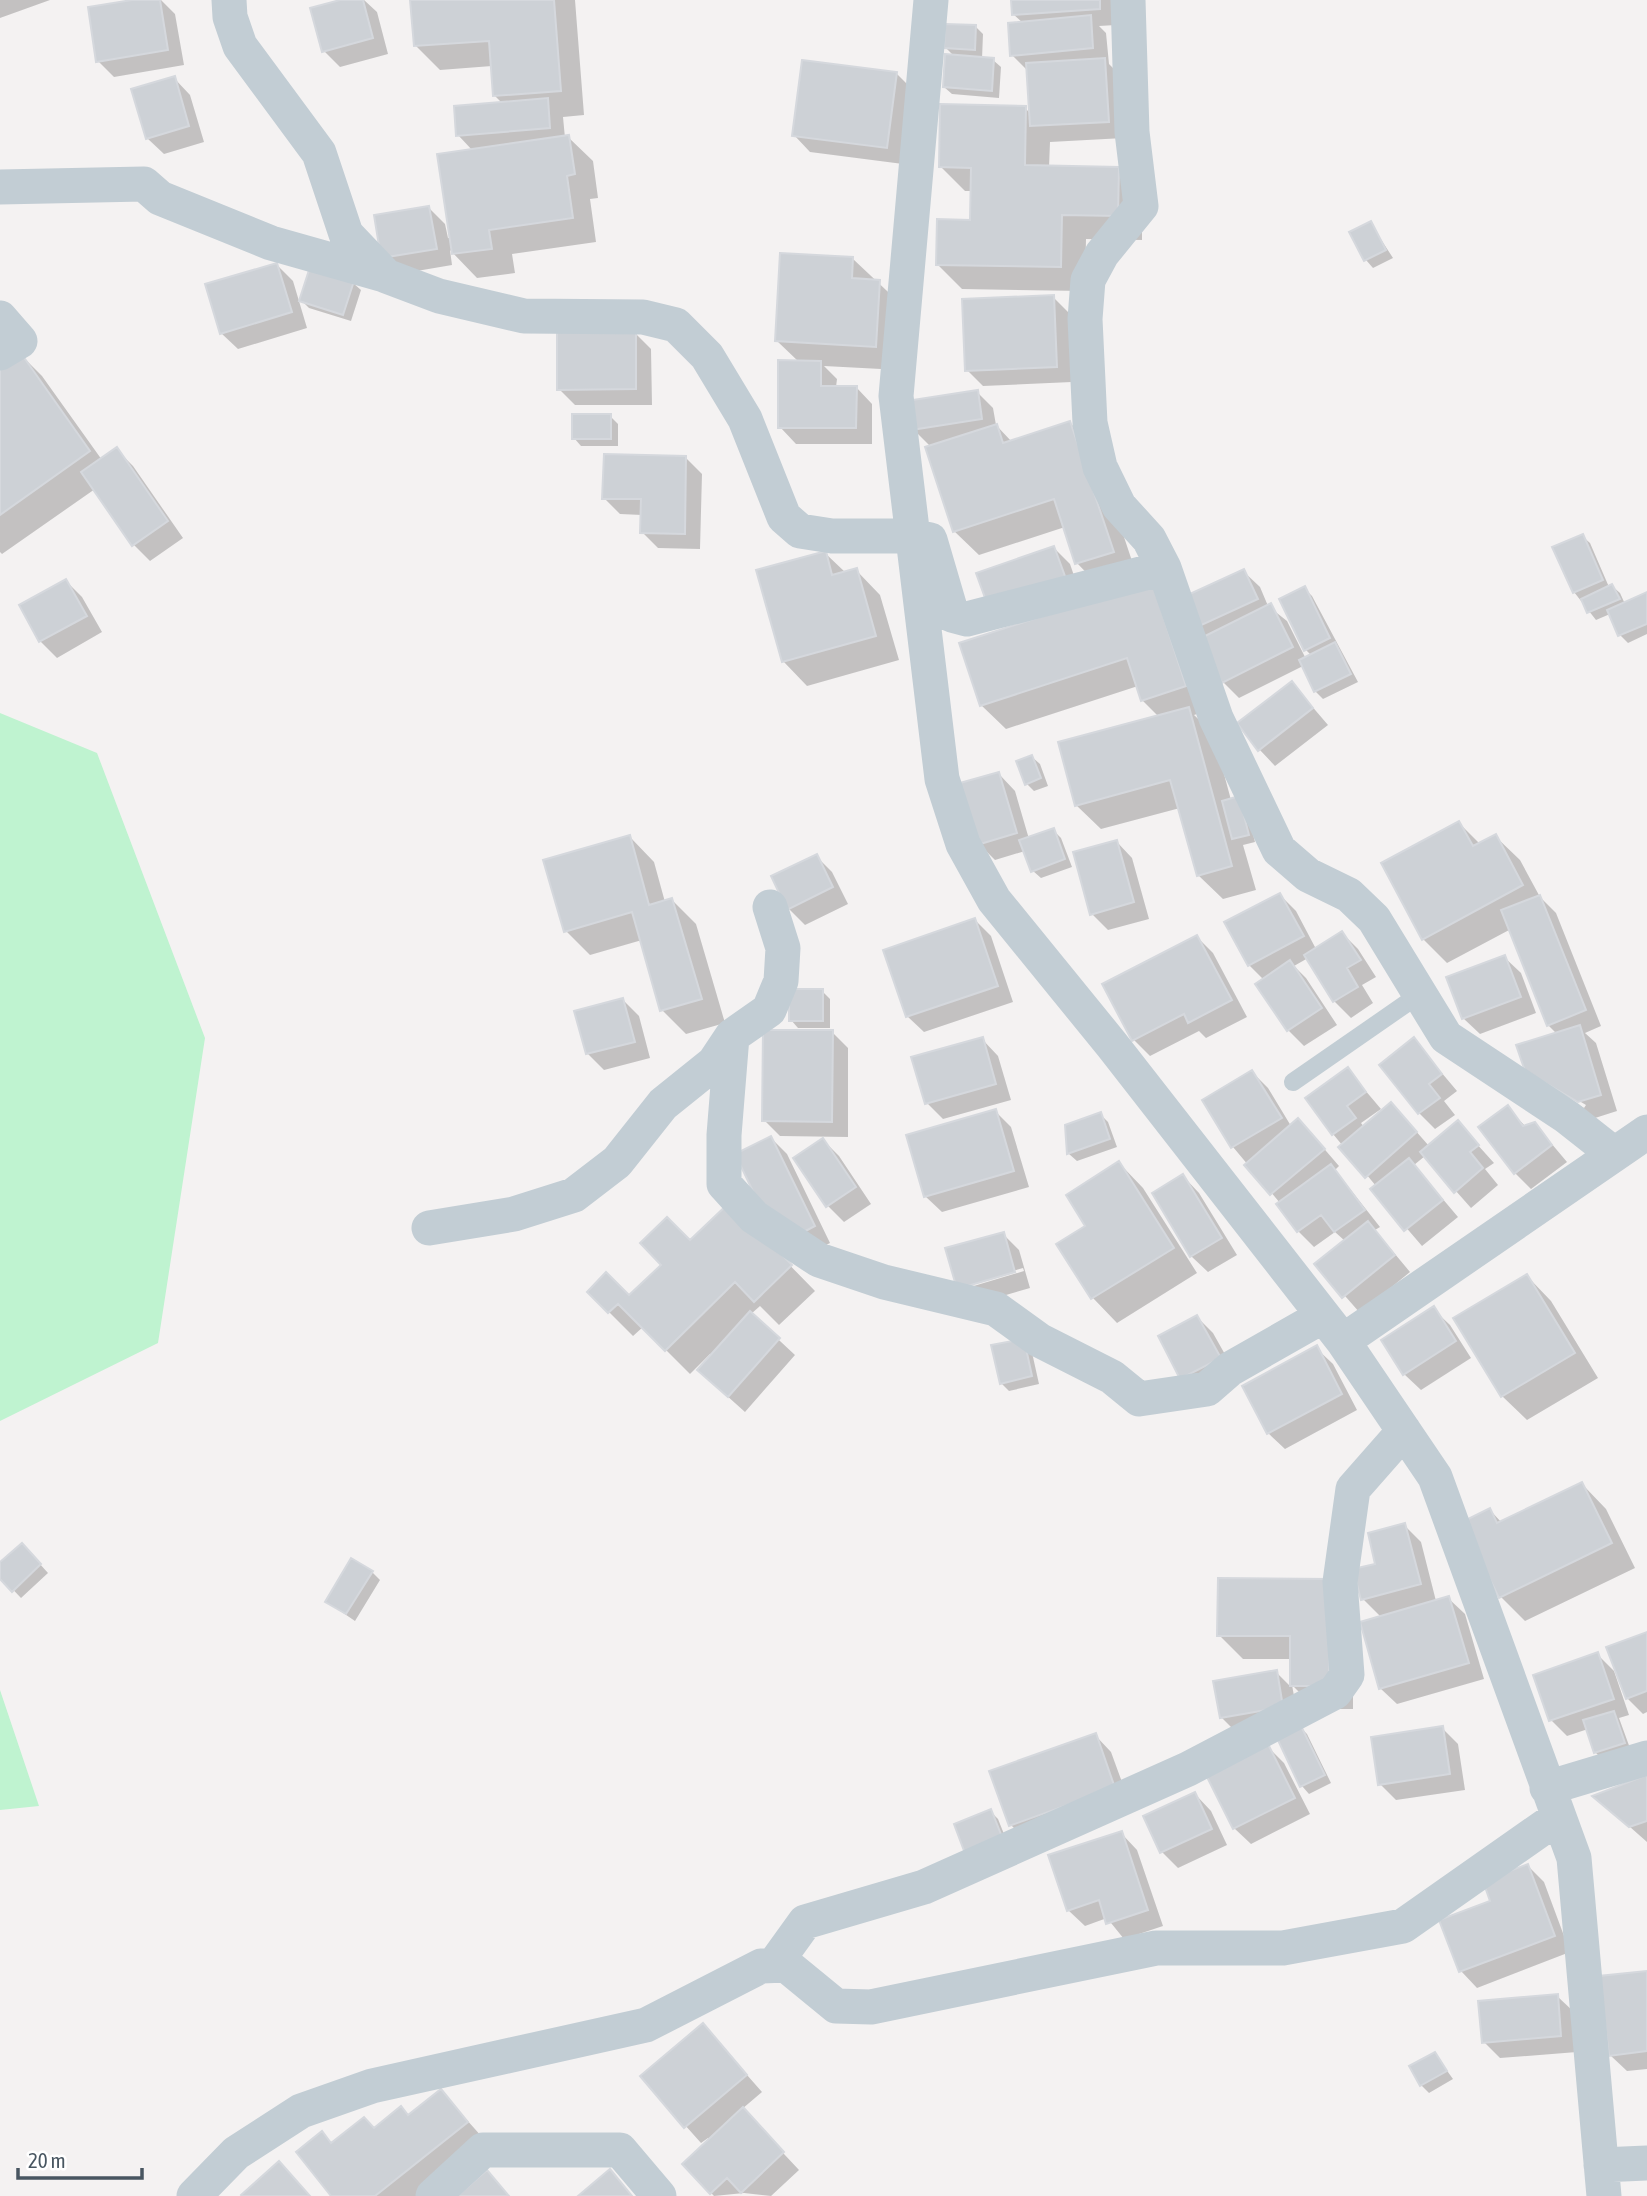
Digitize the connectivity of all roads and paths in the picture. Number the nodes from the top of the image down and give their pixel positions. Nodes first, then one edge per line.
1 (229, 0) edge
2 (931, 0) edge
3 (1128, 0) edge
4 (0, 187) edge
5 (386, 275) junction
6 (0, 318) edge
7 (0, 353) edge
8 (910, 536) junction
9 (1164, 568) junction
10 (770, 907) dead end
11 (1419, 993) junction
12 (732, 1036) junction
13 (1293, 1082) dead end
14 (1647, 1132) edge
15 (1614, 1154) junction
16 (429, 1228) dead end
17 (1333, 1329) junction
18 (1404, 1431) junction
19 (1647, 1758) edge
20 (1552, 1803) junction
21 (774, 1965) junction
22 (1647, 2164) edge
23 (1603, 2180) edge
24 (194, 2196) edge
25 (433, 2196) edge
26 (659, 2196) edge

1 - 5 street
2 - 8 street
3 - 9 street
4 - 5 street
5 - 8 street
6 - 7 street
8 - 9 street
8 - 17 street
9 - 11 street
10 - 12 street
11 - 13 lane
11 - 15 street
12 - 16 street
12 - 17 street
14 - 15 street
15 - 17 street
17 - 18 street
18 - 20 street
18 - 21 street
19 - 20 street
20 - 21 street
20 - 23 street
21 - 24 street
22 - 23 street
25 - 26 street

